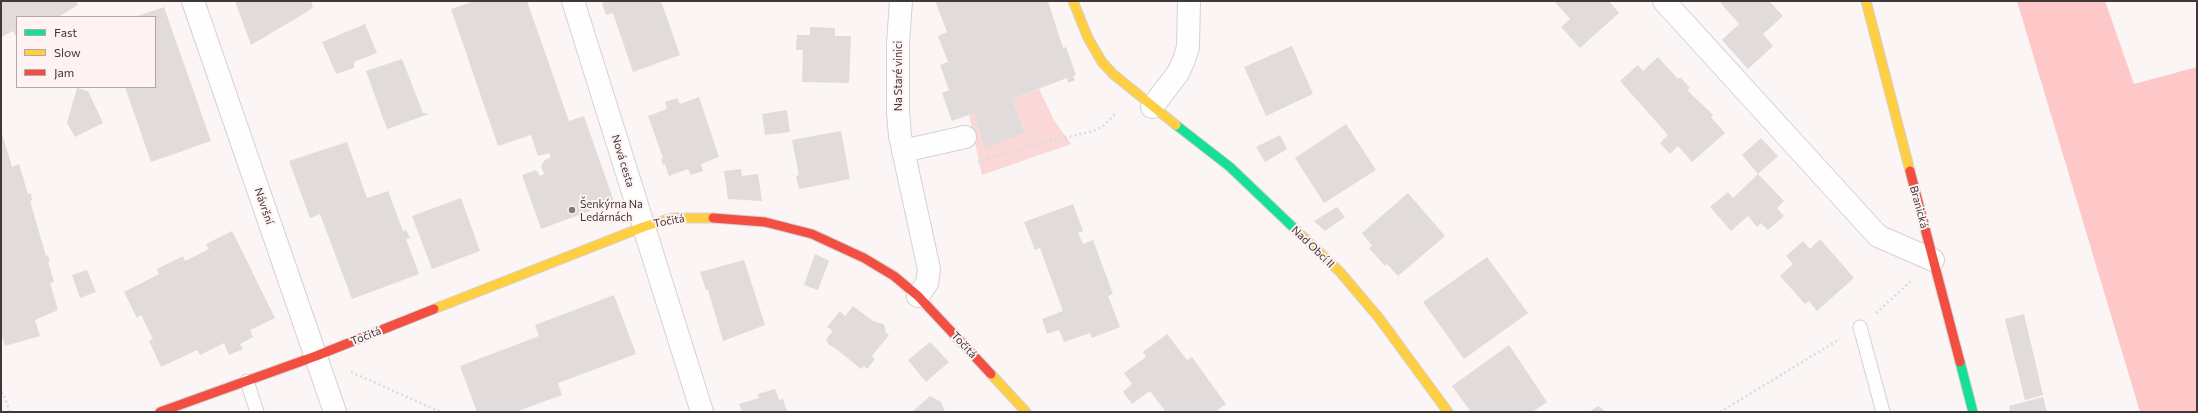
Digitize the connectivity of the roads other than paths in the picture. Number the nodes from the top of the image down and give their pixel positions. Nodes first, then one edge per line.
1 (193, 1) edge
2 (573, 1) edge
3 (901, 1) edge
4 (1073, 1) edge
5 (1189, 1) edge
6 (1664, 1) edge
7 (1866, 1) edge
8 (1152, 107) junction
9 (956, 139) road end
10 (903, 151) junction
11 (643, 227) junction
12 (1933, 260) junction
13 (918, 296) junction
14 (1860, 327) road end
15 (316, 356) junction
16 (247, 381) junction
17 (160, 412) edge
18 (258, 412) edge
19 (335, 412) edge
20 (702, 412) edge
21 (1026, 412) edge
22 (1448, 412) edge
23 (1884, 412) edge
24 (1973, 412) edge

1 - 15 street, Návršní
2 - 11 street, Nová cesta
3 - 10 street, Na Staré vinici
4 - 8 street, Nad Obcí II
5 - 8 street
6 - 12 street
7 - 12 street, Branická
8 - 22 street, Nad Obcí II
9 - 10 street
10 - 13 street, Na Staré vinici
11 - 13 street, Točitá
11 - 15 street, Točitá
11 - 20 street, Nová cesta
12 - 24 street, Branická
13 - 21 street, Točitá
14 - 23 lane
15 - 16 street, Točitá
15 - 19 street, Návršní
16 - 17 street, Točitá
16 - 18 lane

